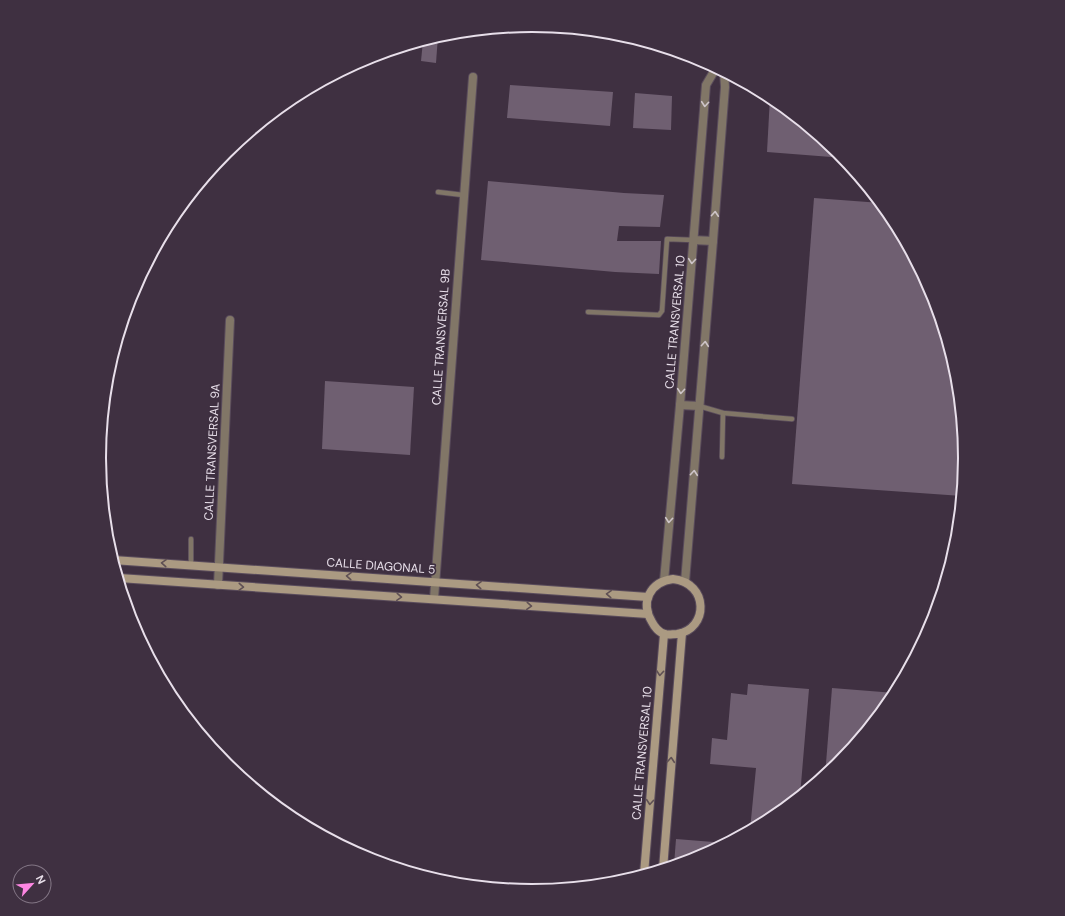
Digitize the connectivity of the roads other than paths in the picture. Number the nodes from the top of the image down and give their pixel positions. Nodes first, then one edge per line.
1 (713, 72) edge
2 (473, 77) dead end
3 (724, 78) edge
4 (438, 192) dead end
5 (463, 195) junction
6 (693, 240) junction
7 (713, 241) junction
8 (588, 312) dead end
9 (230, 320) dead end
10 (680, 405) junction
11 (700, 406) junction
12 (724, 413) junction
13 (792, 419) dead end
14 (722, 457) dead end
15 (191, 539) dead end
16 (119, 560) edge
17 (191, 565) junction
18 (219, 568) junction
19 (124, 578) edge
20 (435, 581) junction
21 (664, 581) junction
22 (685, 582) junction
23 (218, 585) junction
24 (648, 597) junction
25 (434, 600) junction
26 (648, 614) junction
27 (682, 633) junction
28 (664, 634) junction
29 (664, 863) edge
30 (644, 869) edge

1 -> 6 street, CALLE TRANSVERSAL 10
2 - 5 street, CALLE TRANSVERSAL 9B
7 -> 3 street
4 - 5 lane
5 - 20 street, CALLE TRANSVERSAL 9B
6 - 7 street
6 - 8 lane
6 -> 10 street, CALLE TRANSVERSAL 10
11 -> 7 street
9 - 18 street, CALLE TRANSVERSAL 9A
10 - 11 street
10 -> 21 street, CALLE TRANSVERSAL 10
11 - 12 lane
22 -> 11 street
12 - 13 lane
12 - 14 lane
15 - 17 lane
17 -> 16 main road, CALLE DIAGONAL 5
17 - 18 main road, CALLE DIAGONAL 5
20 -> 18 main road, CALLE DIAGONAL 5
18 - 23 street, CALLE TRANSVERSAL 9A
19 - 23 main road
24 -> 20 main road, CALLE DIAGONAL 5
20 - 25 street, CALLE TRANSVERSAL 9B
21 - 22 main road
21 - 24 main road
22 - 27 main road
23 -> 25 main road
24 - 26 main road
25 -> 26 main road
26 - 28 main road
27 - 28 main road
29 -> 27 main road
28 -> 30 main road, CALLE TRANSVERSAL 10

